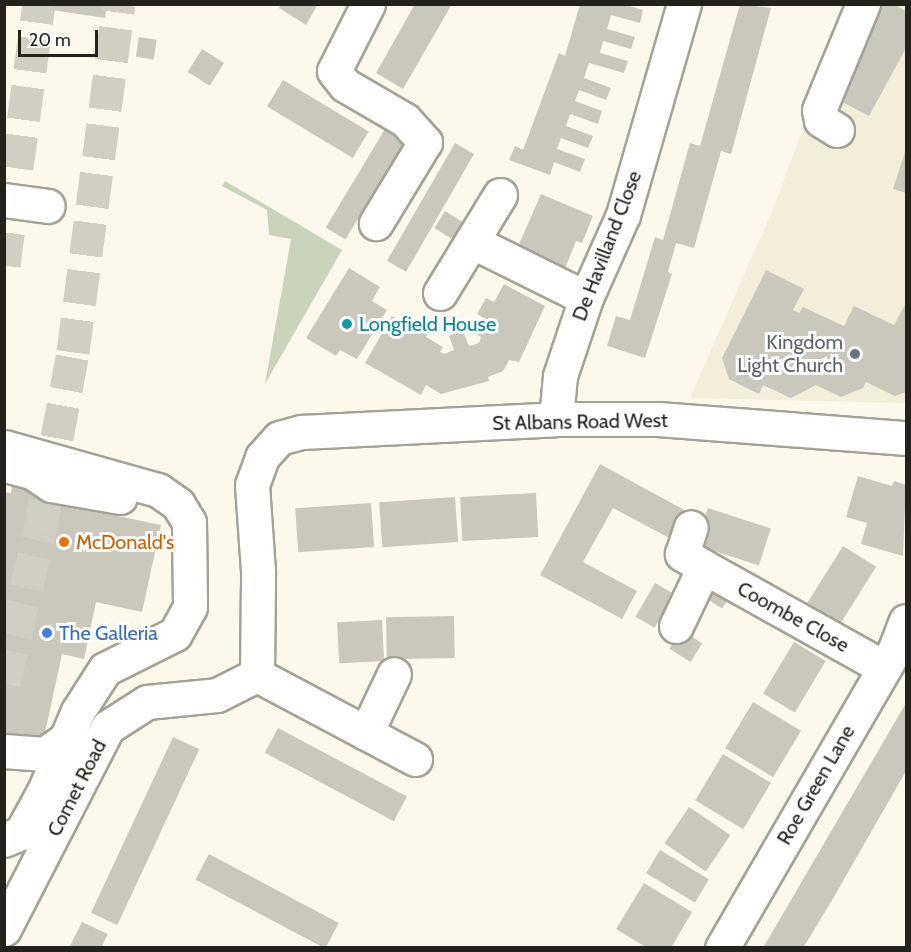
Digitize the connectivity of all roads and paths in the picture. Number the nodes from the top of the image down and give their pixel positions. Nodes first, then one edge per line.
1 (368, 4) edge
2 (684, 4) edge
3 (863, 4) edge
4 (837, 130) dead end
5 (500, 195) dead end
6 (4, 200) edge
7 (48, 206) dead end
8 (376, 223) dead end
9 (473, 242) junction
10 (440, 293) dead end
11 (586, 298) junction
12 (556, 419) junction
13 (906, 438) edge
14 (4, 447) edge
15 (4, 465) edge
16 (189, 522) junction
17 (691, 527) dead end
18 (704, 567) junction
19 (687, 617) dead end
20 (898, 648) edge
21 (394, 674) dead end
22 (257, 675) junction
23 (366, 733) junction
24 (67, 738) junction
25 (4, 751) edge
26 (415, 759) dead end
27 (4, 840) edge
28 (4, 929) edge
29 (722, 948) edge

1 - 8 street
2 - 11 street, De Havilland Close
3 - 4 street
5 - 9 street
6 - 7 street
9 - 10 street
9 - 11 street
11 - 12 street, De Havilland Close
12 - 13 street, St Albans Road West
12 - 22 street, St Albans Road West
14 - 16 street
15 - 16 street
16 - 24 street
17 - 18 street, Coombe Close
18 - 19 street
18 - 20 street, Coombe Close
20 - 29 street, Roe Green Lane
21 - 23 street
22 - 23 street
22 - 28 street, Comet Road
23 - 26 street
24 - 25 street
24 - 27 street

